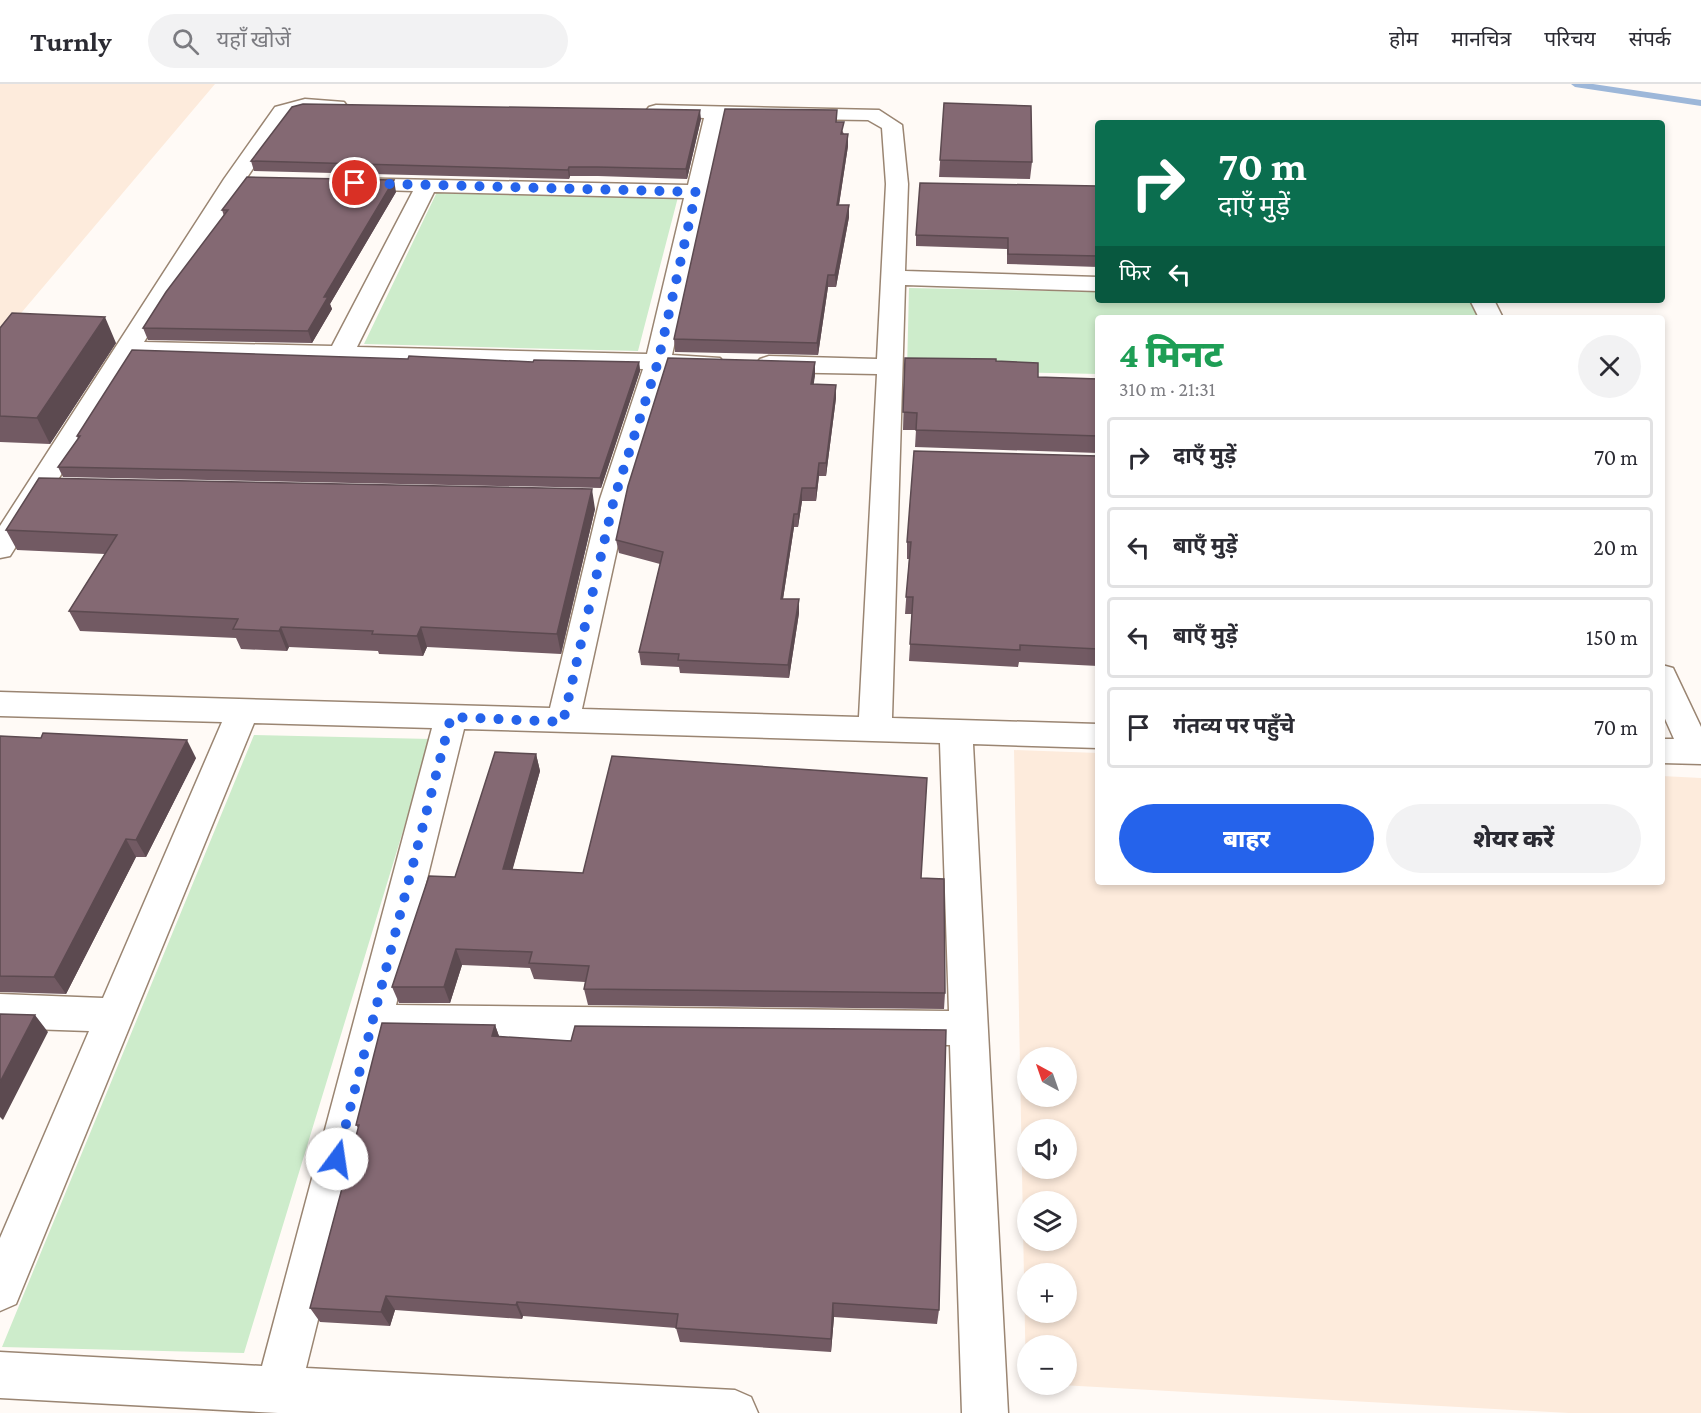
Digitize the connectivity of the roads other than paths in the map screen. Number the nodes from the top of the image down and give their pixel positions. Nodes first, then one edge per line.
1 (363, 106) edge
2 (633, 111) edge
3 (715, 112) junction
4 (235, 179) junction
5 (259, 180) edge
6 (331, 182) edge
7 (897, 184) junction
8 (921, 184) edge
9 (427, 185) junction
10 (696, 192) junction
11 (893, 279) junction
12 (1095, 284) edge
13 (127, 349) junction
14 (340, 355) junction
15 (658, 362) junction
16 (890, 367) junction
17 (0, 549) edge
18 (1665, 682) edge
19 (0, 704) edge
20 (243, 711) junction
21 (451, 717) junction
22 (563, 722) junction
23 (876, 729) junction
24 (956, 732) junction
25 (1095, 736) edge
26 (1665, 751) edge
27 (1699, 752) edge
28 (0, 1011) edge
29 (116, 1015) junction
30 (373, 1021) junction
31 (969, 1028) junction
32 (0, 1289) edge
33 (0, 1375) edge
34 (278, 1390) junction
35 (484, 1407) edge
36 (735, 1413) edge
37 (985, 1413) edge

1 - 4 street
2 - 3 street
3 - 7 street
3 - 10 street
4 - 5 street
4 - 13 street
6 - 9 street
7 - 8 street
7 - 11 street
9 - 10 street
9 - 14 street
10 - 15 street
11 - 12 street
11 - 16 street
13 - 14 street
13 - 17 street
14 - 15 street
15 - 16 street
15 - 22 street
16 - 23 street
18 - 27 street
19 - 20 street
20 - 21 street
20 - 29 street
21 - 22 street
21 - 30 street
22 - 23 street
23 - 24 street
24 - 25 street
24 - 31 street
26 - 27 street
28 - 29 street
29 - 32 street
30 - 31 street
30 - 34 street
31 - 37 street
33 - 34 street
34 - 35 street
35 - 36 street

